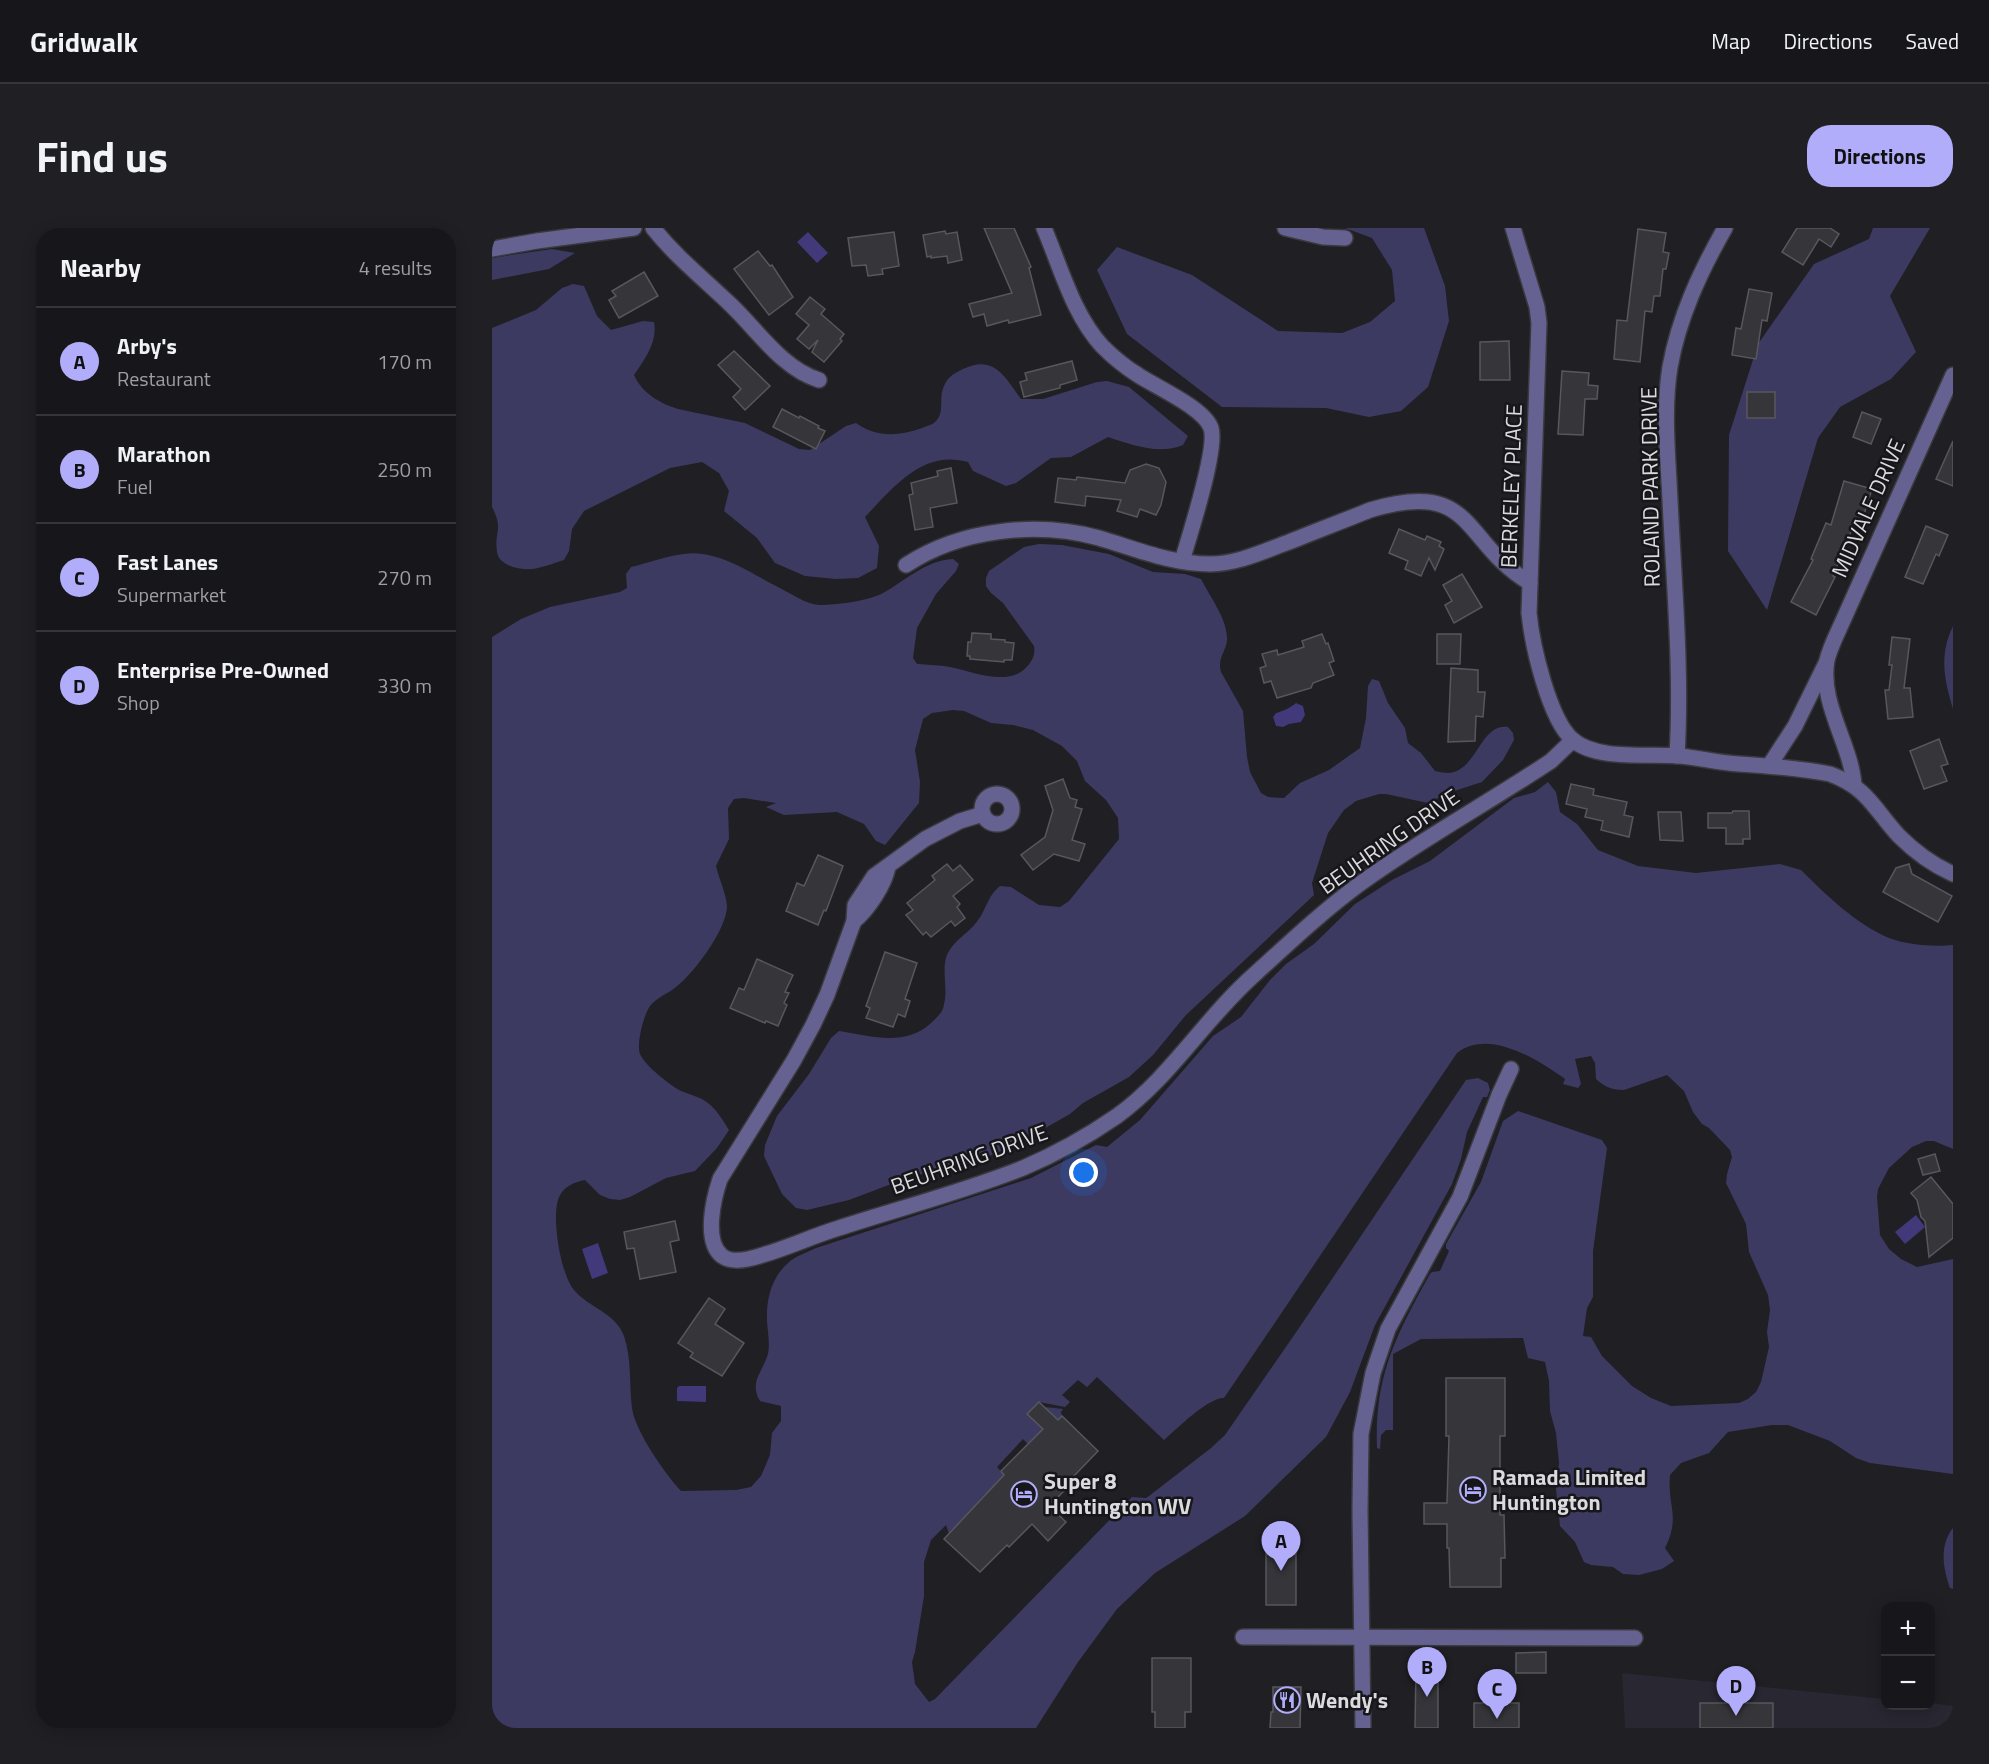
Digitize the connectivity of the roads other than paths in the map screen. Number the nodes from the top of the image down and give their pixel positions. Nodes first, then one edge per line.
1 (634, 228) edge
2 (653, 228) edge
3 (1044, 228) edge
4 (1285, 228) edge
5 (1513, 228) edge
6 (1725, 228) edge
7 (1344, 238) dead end
8 (492, 249) edge
9 (1953, 375) edge
10 (819, 380) dead end
11 (1182, 561) junction
12 (906, 565) dead end
13 (1530, 583) junction
14 (1827, 660) junction
15 (1573, 740) junction
16 (1677, 756) junction
17 (1768, 766) junction
18 (1854, 786) junction
19 (982, 814) dead end
20 (1953, 874) edge
21 (1511, 1069) dead end
22 (1243, 1637) dead end
23 (1363, 1638) junction
24 (1635, 1638) dead end
25 (1363, 1728) edge

1 - 8 street
2 - 10 street
3 - 11 street
4 - 7 street
5 - 13 street, BERKELEY PLACE
6 - 16 street, ROLAND PARK DRIVE
9 - 14 street, MIDVALE DRIVE
11 - 12 street
11 - 13 street
13 - 15 street, BERKELEY PLACE
14 - 17 street, MIDVALE DRIVE
14 - 18 street, MIDVALE DRIVE
15 - 16 street
15 - 19 street, BEUHRING DRIVE
16 - 17 street
17 - 18 street
18 - 20 street
21 - 23 street
22 - 23 street
23 - 24 street
23 - 25 street

